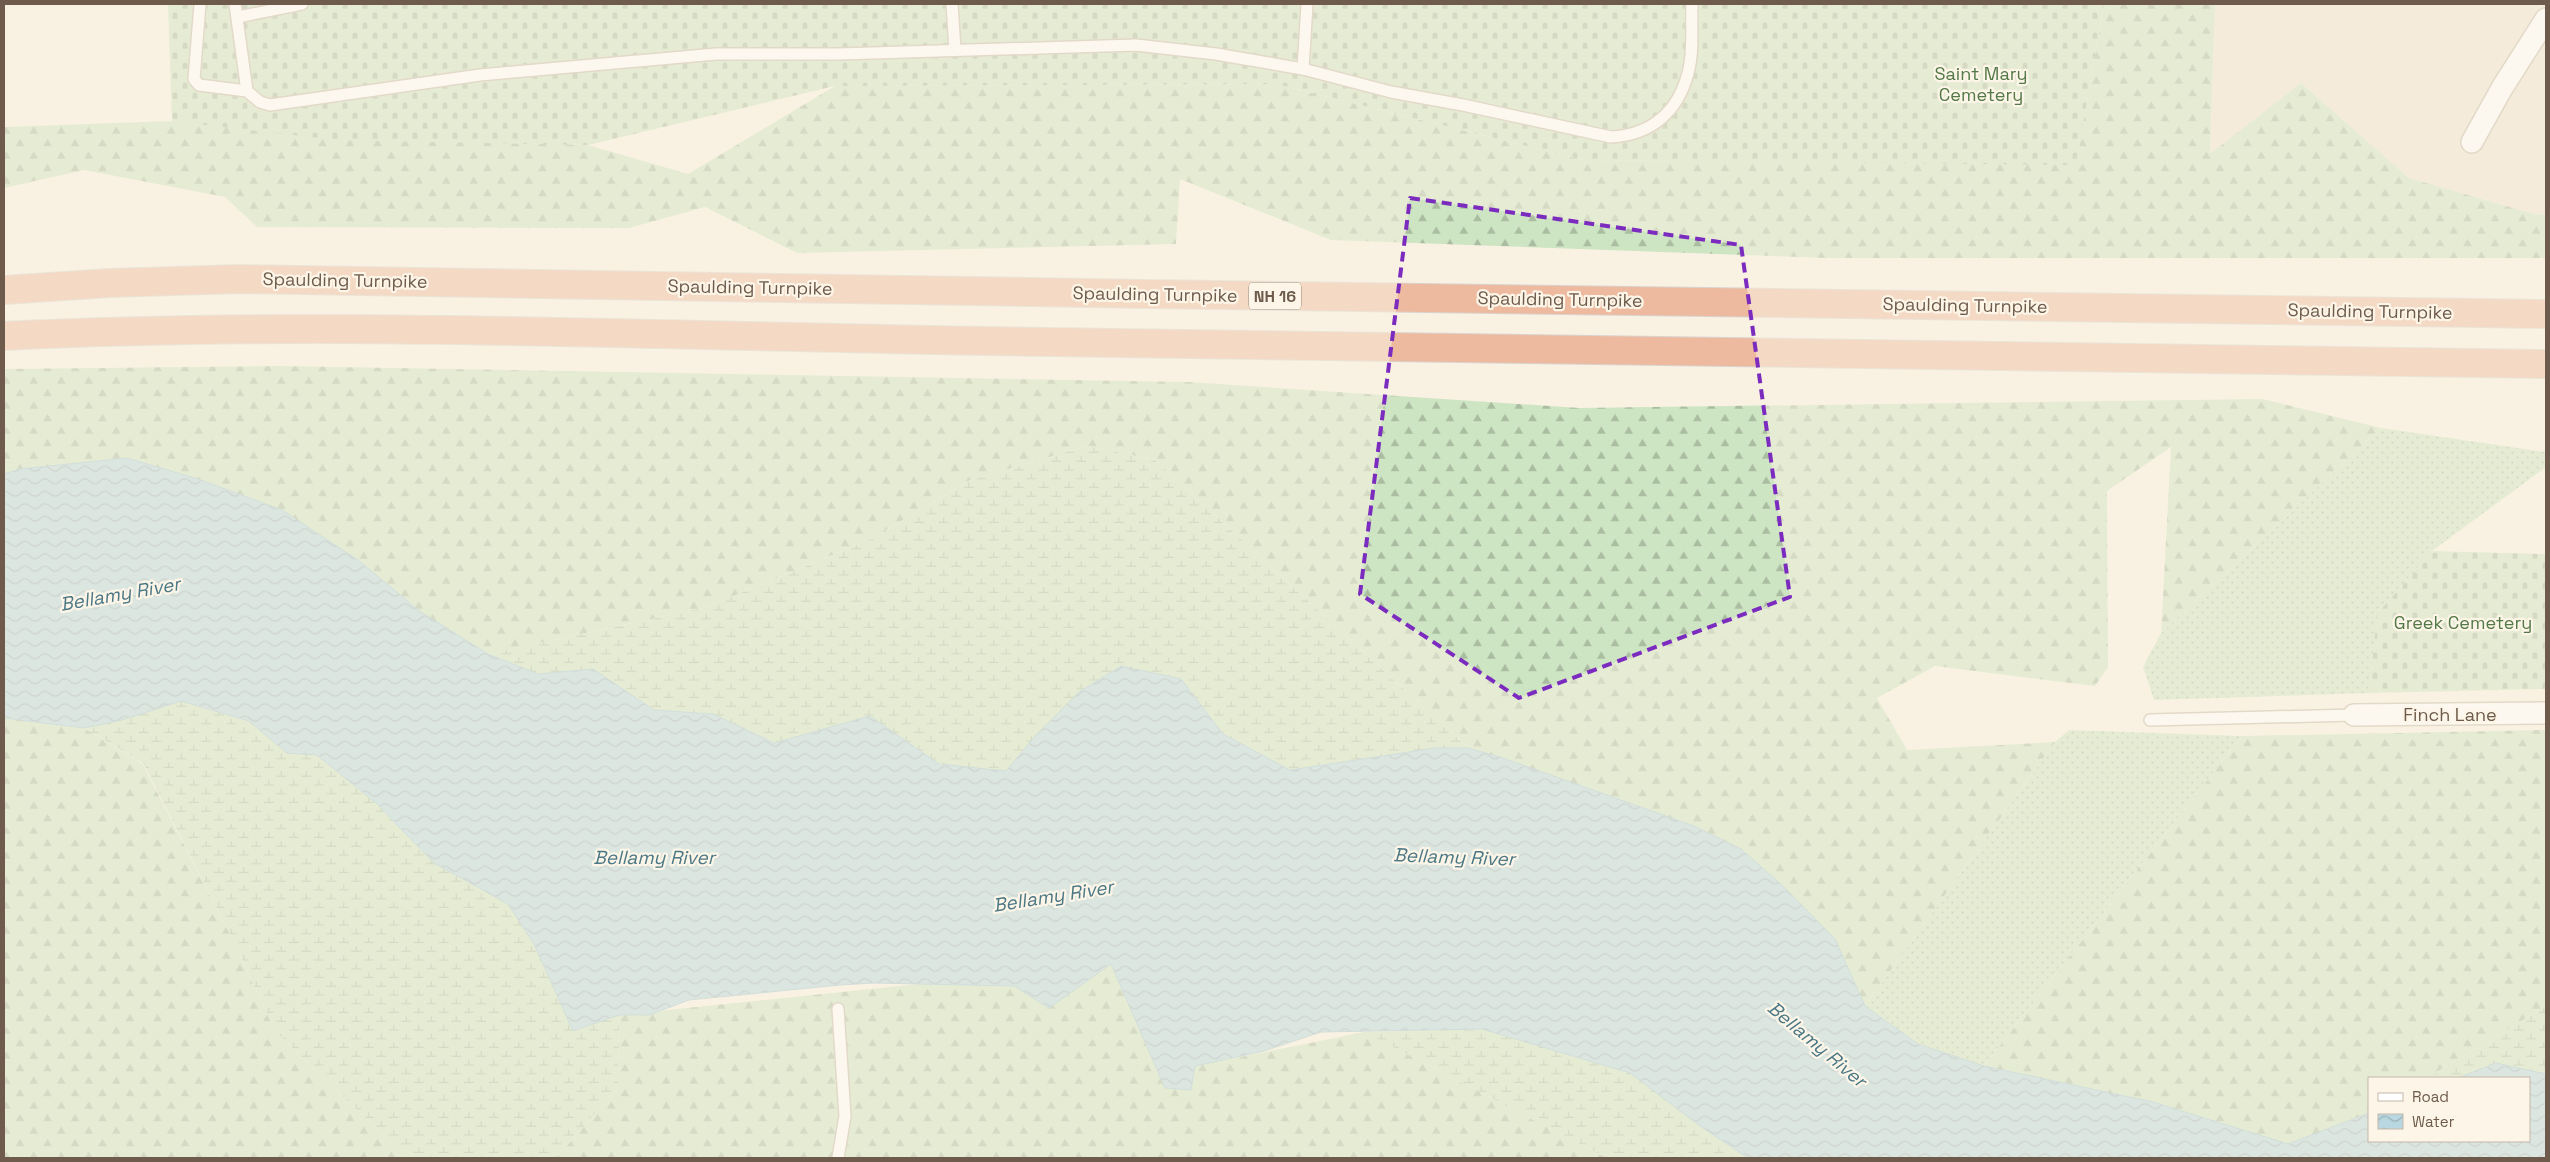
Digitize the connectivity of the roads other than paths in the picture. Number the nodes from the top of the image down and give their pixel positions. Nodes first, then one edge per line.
1 (200, 4) edge
2 (235, 4) edge
3 (302, 4) edge
4 (952, 4) edge
5 (1307, 4) edge
6 (1692, 4) edge
7 (238, 17) junction
8 (2546, 19) edge
9 (955, 50) junction
10 (1303, 69) junction
11 (247, 91) junction
12 (2472, 142) dead end
13 (4, 290) edge
14 (2546, 314) edge
15 (4, 336) edge
16 (2546, 364) edge
17 (2546, 714) edge
18 (2354, 715) joint
19 (2150, 720) dead end
20 (838, 1009) dead end
21 (838, 1158) edge

1 - 11 lane
2 - 7 lane
3 - 7 lane
4 - 9 lane
5 - 10 lane
6 - 10 lane
7 - 11 lane
8 - 12 street
9 - 10 lane
9 - 11 lane
13 - 14 highway, Spaulding Turnpike / NH 16
15 - 16 highway
17 - 18 street, Finch Lane
18 - 19 lane
20 - 21 lane

